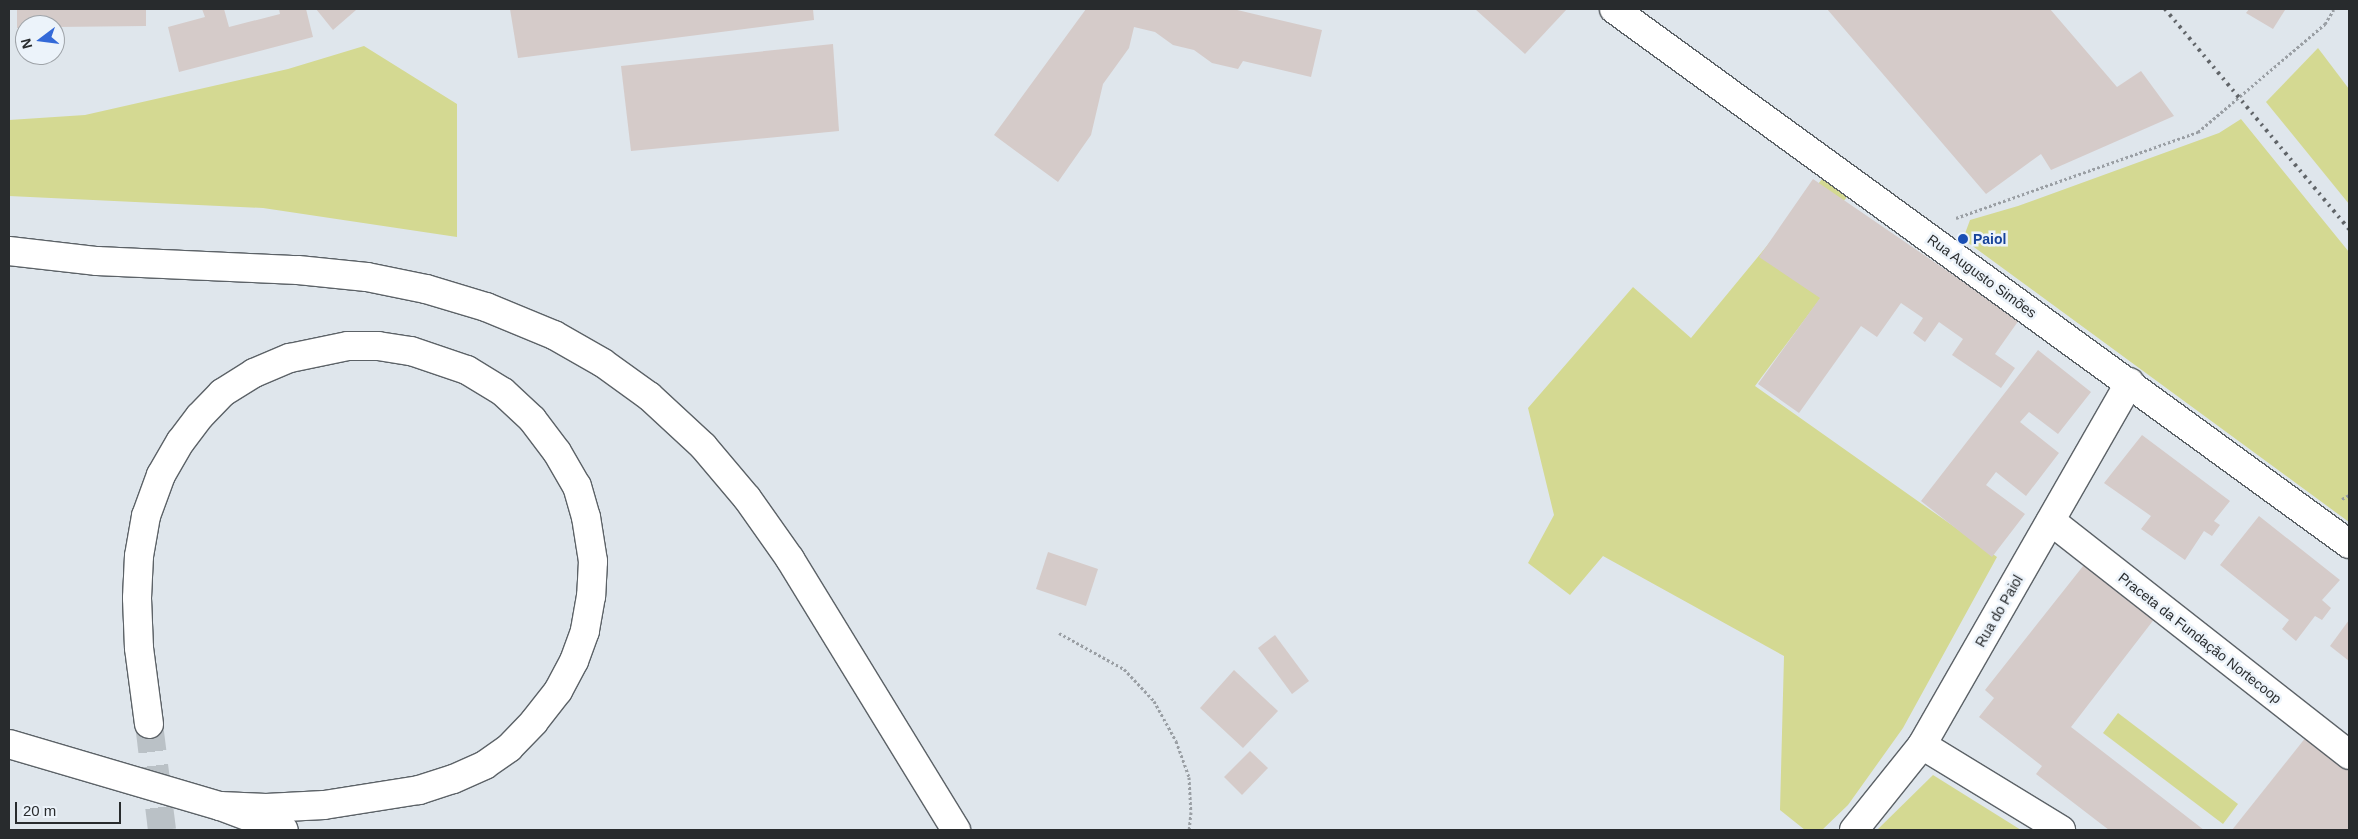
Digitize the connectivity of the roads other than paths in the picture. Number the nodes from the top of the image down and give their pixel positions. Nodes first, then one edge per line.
1 (1614, 9) edge
2 (9, 251) edge
3 (2130, 382) junction
4 (2051, 521) junction
5 (2349, 544) edge
6 (150, 724) tunnel mouth
7 (9, 744) edge
8 (1922, 745) junction
9 (2349, 755) edge
10 (220, 806) junction
11 (284, 830) edge
12 (956, 830) edge
13 (1854, 830) edge
14 (2061, 830) edge

1 - 3 main road, Rua Augusto Simões
2 - 12 main road
3 - 4 main road, Rua do Paiol
3 - 5 main road, Rua Augusto Simões
4 - 8 main road, Rua do Paiol
4 - 9 main road, Praceta da Fundação Nortecoop
6 - 10 main road
7 - 10 main road
8 - 13 main road, Rua do Paiol
8 - 14 main road
10 - 11 main road

